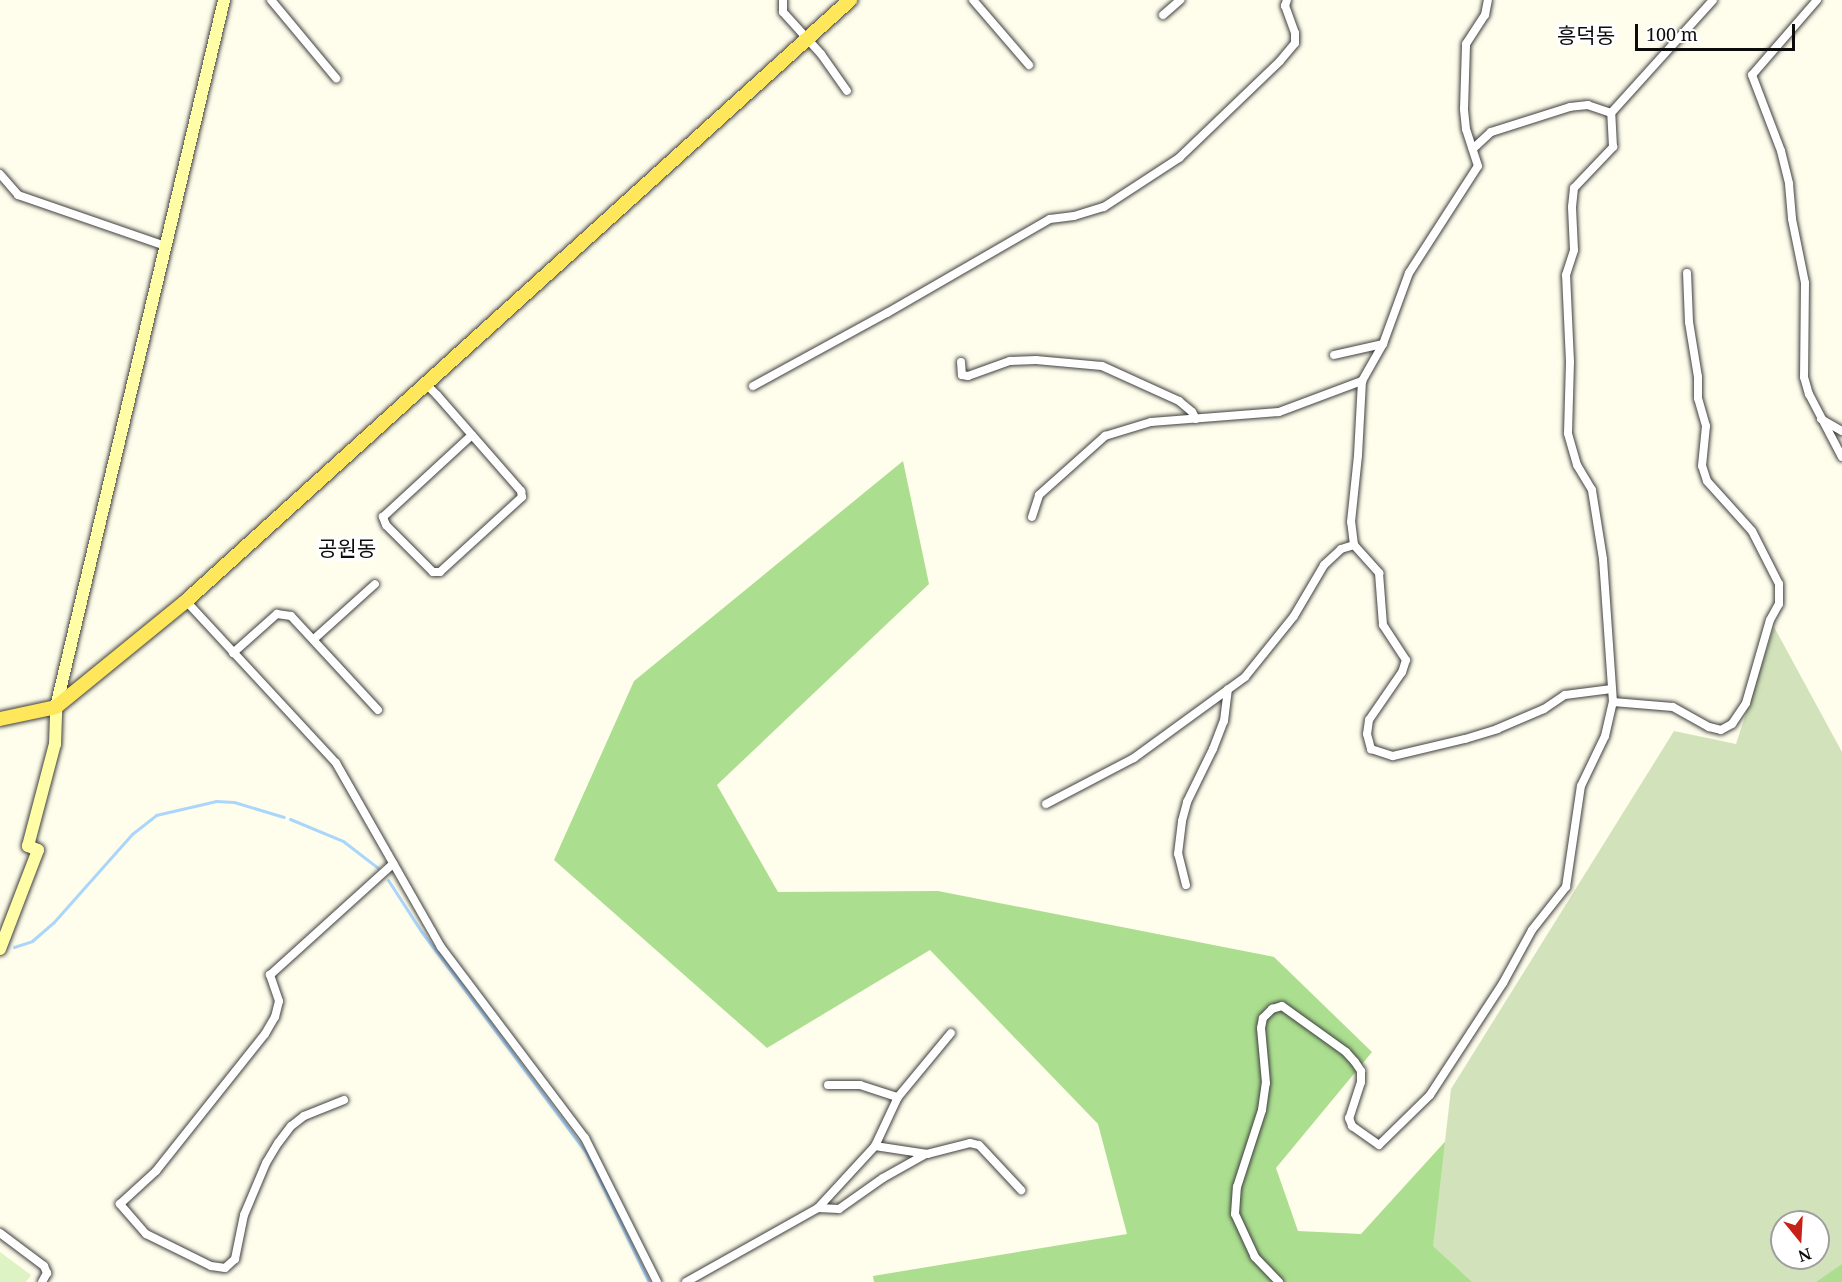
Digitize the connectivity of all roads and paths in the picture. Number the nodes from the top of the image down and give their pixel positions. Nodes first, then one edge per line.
1 (224, 0) edge
2 (271, 0) edge
3 (783, 0) edge
4 (850, 0) edge
5 (973, 0) edge
6 (1180, 0) edge
7 (1287, 0) edge
8 (1488, 0) edge
9 (1713, 0) edge
10 (1817, 0) edge
11 (1163, 15) dead end
12 (807, 39) junction
13 (1029, 65) dead end
14 (336, 78) dead end
15 (847, 92) dead end
16 (1611, 113) junction
17 (1473, 149) junction
18 (0, 174) edge
19 (165, 246) junction
20 (1688, 273) dead end
21 (1383, 344) junction
22 (1334, 355) dead end
23 (961, 362) dead end
24 (1362, 381) junction
25 (426, 384) junction
26 (753, 386) dead end
27 (1821, 418) junction
28 (1196, 419) junction
29 (1842, 431) edge
30 (472, 435) junction
31 (1842, 458) edge
32 (1032, 517) dead end
33 (1354, 545) junction
34 (375, 584) dead end
35 (186, 601) junction
36 (314, 639) junction
37 (233, 653) junction
38 (1228, 689) junction
39 (1612, 689) junction
40 (1613, 702) junction
41 (56, 707) junction
42 (378, 710) dead end
43 (0, 719) edge
44 (1046, 804) dead end
45 (393, 864) junction
46 (1186, 885) dead end
47 (0, 949) edge
48 (951, 1032) dead end
49 (828, 1085) dead end
50 (898, 1097) junction
51 (345, 1100) dead end
52 (875, 1146) junction
53 (927, 1154) junction
54 (1021, 1190) dead end
55 (818, 1208) junction
56 (0, 1233) edge
57 (42, 1282) edge
58 (657, 1282) edge
59 (686, 1282) edge
60 (1279, 1282) edge

1 - 19 main road
2 - 14 street
3 - 12 street
4 - 12 main road
5 - 13 street
6 - 11 street
7 - 26 street
8 - 17 street
9 - 16 street
10 - 27 street
12 - 15 street
12 - 25 main road
16 - 17 street
16 - 39 street
17 - 21 street
18 - 19 street
19 - 41 main road
20 - 40 street
21 - 22 street
21 - 24 street
23 - 28 street
24 - 28 street
24 - 33 street
25 - 30 street
25 - 35 main road
27 - 29 street
27 - 31 street
28 - 32 street
30 - 30 street
33 - 38 street
33 - 39 street
34 - 36 street
35 - 37 street
35 - 41 main road
36 - 37 street
36 - 42 street
37 - 45 street
38 - 44 street
38 - 46 street
39 - 40 street
40 - 60 street
41 - 43 main road
41 - 47 main road
45 - 51 street
45 - 58 street
48 - 50 street
49 - 50 street
50 - 52 street
52 - 53 street
52 - 55 street
53 - 54 street
53 - 55 street
55 - 59 street
56 - 57 street

